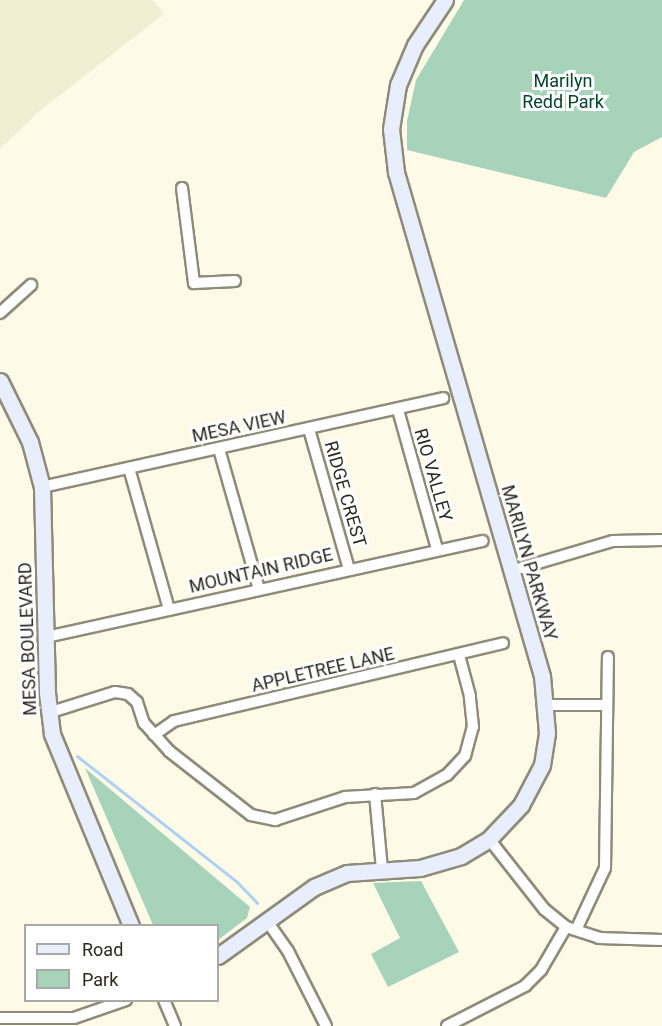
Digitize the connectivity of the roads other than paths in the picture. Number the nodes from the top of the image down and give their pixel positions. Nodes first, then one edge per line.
1 (445, 0) edge
2 (182, 188) dead end
3 (235, 281) dead end
4 (31, 285) dead end
5 (0, 313) edge
6 (0, 381) edge
7 (442, 398) dead end
8 (398, 410) junction
9 (309, 429) junction
10 (219, 449) junction
11 (129, 468) junction
12 (42, 486) junction
13 (662, 540) edge
14 (483, 541) dead end
15 (437, 549) junction
16 (349, 569) junction
17 (511, 571) junction
18 (259, 589) junction
19 (169, 609) junction
20 (46, 637) junction
21 (502, 643) dead end
22 (459, 655) junction
23 (608, 657) dead end
24 (547, 705) junction
25 (608, 705) junction
26 (48, 712) junction
27 (154, 735) junction
28 (375, 794) junction
29 (489, 839) junction
30 (382, 868) junction
31 (267, 921) junction
32 (130, 924) edge
33 (571, 928) junction
34 (662, 940) edge
35 (219, 955) edge
36 (120, 1002) edge
37 (165, 1002) edge
38 (0, 1018) edge
39 (175, 1026) edge
40 (326, 1026) edge
41 (447, 1026) edge

1 - 17 street, MARILYN PARKWAY
2 - 3 street
4 - 5 street
6 - 12 street, MESA BOULEVARD
7 - 8 street, MESA VIEW
8 - 9 street, MESA VIEW
8 - 15 street, RIO VALLEY
9 - 10 street, MESA VIEW
9 - 16 street, RIDGE CREST
10 - 11 street, MESA VIEW
10 - 18 street
11 - 12 street, MESA VIEW
11 - 19 street
12 - 20 street, MESA BOULEVARD
13 - 17 street
14 - 15 street, MOUNTAIN RIDGE
15 - 16 street, MOUNTAIN RIDGE
16 - 18 street, MOUNTAIN RIDGE
17 - 24 street, MARILYN PARKWAY
18 - 19 street, MOUNTAIN RIDGE
19 - 20 street, MOUNTAIN RIDGE
20 - 26 street, MESA BOULEVARD
21 - 22 street, APPLETREE LANE
22 - 27 street, APPLETREE LANE
22 - 28 street
23 - 25 street
24 - 25 street
24 - 29 street, MARILYN PARKWAY
25 - 33 street
26 - 27 street
26 - 32 street, MESA BOULEVARD
27 - 28 street
28 - 30 street
29 - 30 street, MARILYN PARKWAY
29 - 33 street
30 - 31 street, MARILYN PARKWAY
31 - 35 street, MARILYN PARKWAY
31 - 40 street
33 - 34 street
33 - 41 street
36 - 38 street
37 - 39 street

